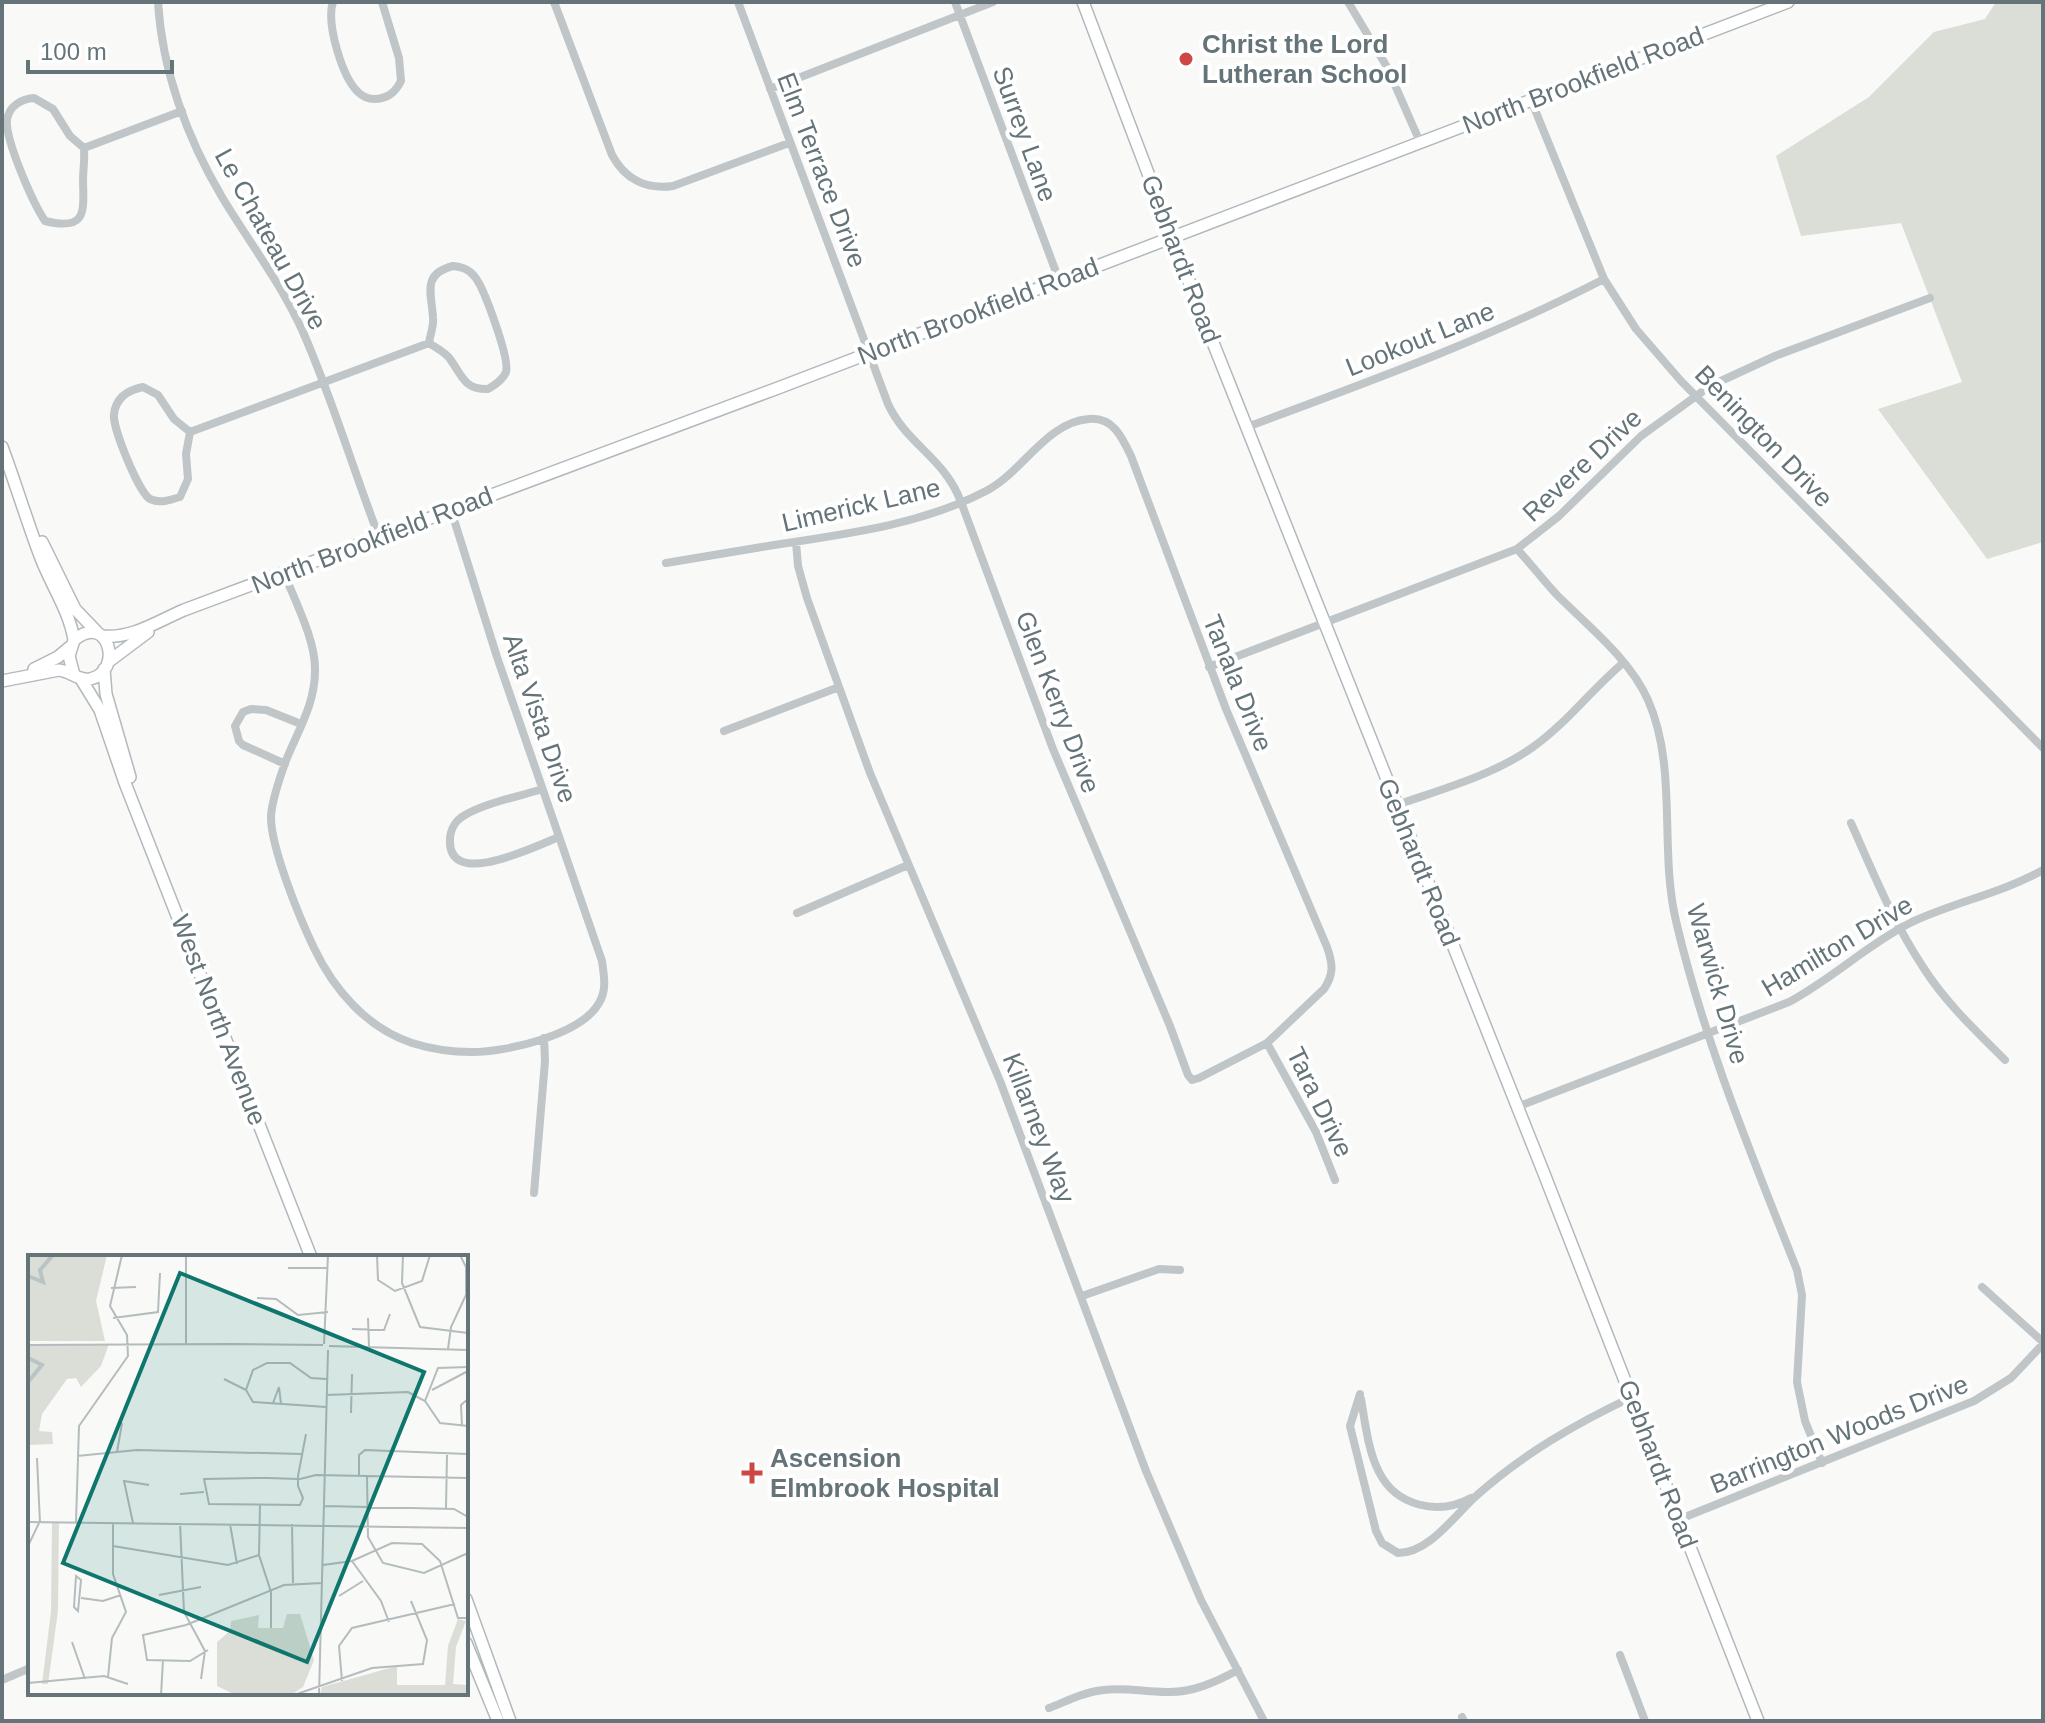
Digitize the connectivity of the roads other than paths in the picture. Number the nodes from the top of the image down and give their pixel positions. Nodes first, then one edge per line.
1 (158, 2) edge
2 (333, 2) edge
3 (382, 2) edge
4 (554, 2) edge
5 (738, 2) edge
6 (955, 2) edge
7 (993, 2) edge
8 (1083, 2) edge
9 (1348, 2) edge
10 (1788, 2) edge
11 (960, 16) junction
12 (770, 89) junction
13 (1531, 100) junction
14 (182, 111) junction
15 (1420, 142) junction
16 (789, 143) junction
17 (84, 148) junction
18 (1172, 237) junction
19 (1604, 279) junction
20 (1059, 280) junction
21 (1930, 298) dead end
22 (429, 343) junction
23 (870, 352) junction
24 (323, 382) junction
25 (1696, 395) junction
26 (1088, 419) joint
27 (1247, 427) junction
28 (190, 432) junction
29 (2, 447) edge
30 (961, 502) junction
31 (26, 510) junction
32 (451, 510) junction
33 (379, 537) junction
34 (796, 542) junction
35 (1517, 549) junction
36 (666, 563) dead end
37 (284, 573) junction
38 (168, 618) junction
39 (1324, 624) junction
40 (100, 634) junction
41 (72, 643) junction
42 (1623, 663) junction
43 (106, 666) junction
44 (1209, 667) junction
45 (78, 677) junction
46 (16, 678) junction
47 (2, 681) edge
48 (839, 687) junction
49 (301, 724) junction
50 (724, 731) dead end
51 (2043, 748) edge
52 (285, 764) junction
53 (542, 789) junction
54 (1397, 805) junction
55 (137, 809) junction
56 (1851, 823) dead end
57 (559, 837) junction
58 (908, 865) junction
59 (2043, 870) edge
60 (797, 913) dead end
61 (1900, 929) junction
62 (1710, 1034) junction
63 (544, 1038) junction
64 (1267, 1043) junction
65 (2005, 1060) dead end
66 (1517, 1107) junction
67 (1335, 1180) dead end
68 (534, 1193) dead end
69 (313, 1255) edge
70 (1180, 1270) dead end
71 (1982, 1287) dead end
72 (1082, 1296) junction
73 (2043, 1343) edge
74 (1632, 1397) junction
75 (1822, 1463) junction
76 (1477, 1494) junction
77 (1680, 1519) junction
78 (468, 1605) edge
79 (468, 1648) edge
80 (1620, 1655) dead end
81 (28, 1669) edge
82 (1238, 1670) junction
83 (2, 1680) edge
84 (1049, 1708) dead end
85 (498, 1721) edge
86 (510, 1721) edge
87 (1264, 1721) edge
88 (1645, 1721) edge
89 (1758, 1721) edge

1 - 14 street, Le Chateau Drive
2 - 3 street
4 - 16 street
5 - 12 street, Elm Terrace Drive
6 - 11 street, Surrey Lane
7 - 11 street
8 - 18 street, Gebhardt Road
9 - 15 street
10 - 13 street, North Brookfield Road
11 - 12 street
11 - 20 street, Surrey Lane
12 - 16 street, Elm Terrace Drive
13 - 15 street, North Brookfield Road
13 - 19 street, Benington Drive
14 - 17 street
14 - 24 street, Le Chateau Drive
15 - 18 street, North Brookfield Road
16 - 23 street, Elm Terrace Drive
17 - 17 street
18 - 20 street, North Brookfield Road
18 - 27 street, Gebhardt Road
19 - 25 street, Benington Drive
19 - 27 street, Lookout Lane
20 - 23 street, North Brookfield Road
21 - 25 street, Revere Drive
22 - 22 street
22 - 24 street
23 - 30 street, Glen Kerry Drive
23 - 32 street, North Brookfield Road
24 - 28 street
24 - 33 street, Le Chateau Drive
25 - 35 street, Revere Drive
25 - 51 street, Benington Drive
26 - 30 street, Limerick Lane
26 - 44 street, Tanala Drive
27 - 39 street, Gebhardt Road
28 - 28 street
29 - 31 street
30 - 34 street, Limerick Lane
30 - 64 street, Glen Kerry Drive
31 - 40 street
31 - 41 street
32 - 33 street, North Brookfield Road
32 - 53 street, Alta Vista Drive
33 - 37 street, North Brookfield Road
34 - 36 street, Limerick Lane
34 - 48 street, Killarney Way
35 - 39 street, Revere Drive
35 - 42 street, Warwick Drive
37 - 38 street, North Brookfield Road
37 - 49 street, Alta Vista Drive
38 - 40 street, North Brookfield Road
38 - 43 street, North Brookfield Road
39 - 44 street, Revere Drive
39 - 54 street, Gebhardt Road
40 - 41 street
40 - 43 street
41 - 45 street
41 - 46 street
42 - 54 street
42 - 62 street, Warwick Drive
43 - 45 street
43 - 55 street, West North Avenue
44 - 64 street, Tanala Drive
45 - 46 street
45 - 55 street, West North Avenue
46 - 47 street
48 - 50 street
48 - 58 street, Killarney Way
49 - 52 street, Alta Vista Drive
49 - 52 street
52 - 63 street, Alta Vista Drive
53 - 57 street, Alta Vista Drive
53 - 57 street
54 - 66 street, Gebhardt Road
55 - 69 street, West North Avenue
56 - 61 street
57 - 63 street, Alta Vista Drive
58 - 60 street
58 - 72 street, Killarney Way
59 - 61 street, Hamilton Drive
61 - 62 street, Hamilton Drive
61 - 65 street
62 - 66 street, Hamilton Drive
62 - 75 street, Warwick Drive
63 - 68 street
64 - 67 street, Tara Drive
66 - 74 street, Gebhardt Road
70 - 72 street
71 - 73 street
72 - 82 street, Killarney Way
73 - 75 street, Barrington Woods Drive
74 - 76 street
74 - 77 street, Gebhardt Road
75 - 77 street, Barrington Woods Drive
76 - 76 street
77 - 89 street, Gebhardt Road
78 - 86 street
79 - 85 street
80 - 88 street
81 - 83 street
82 - 84 street
82 - 87 street, Killarney Way

